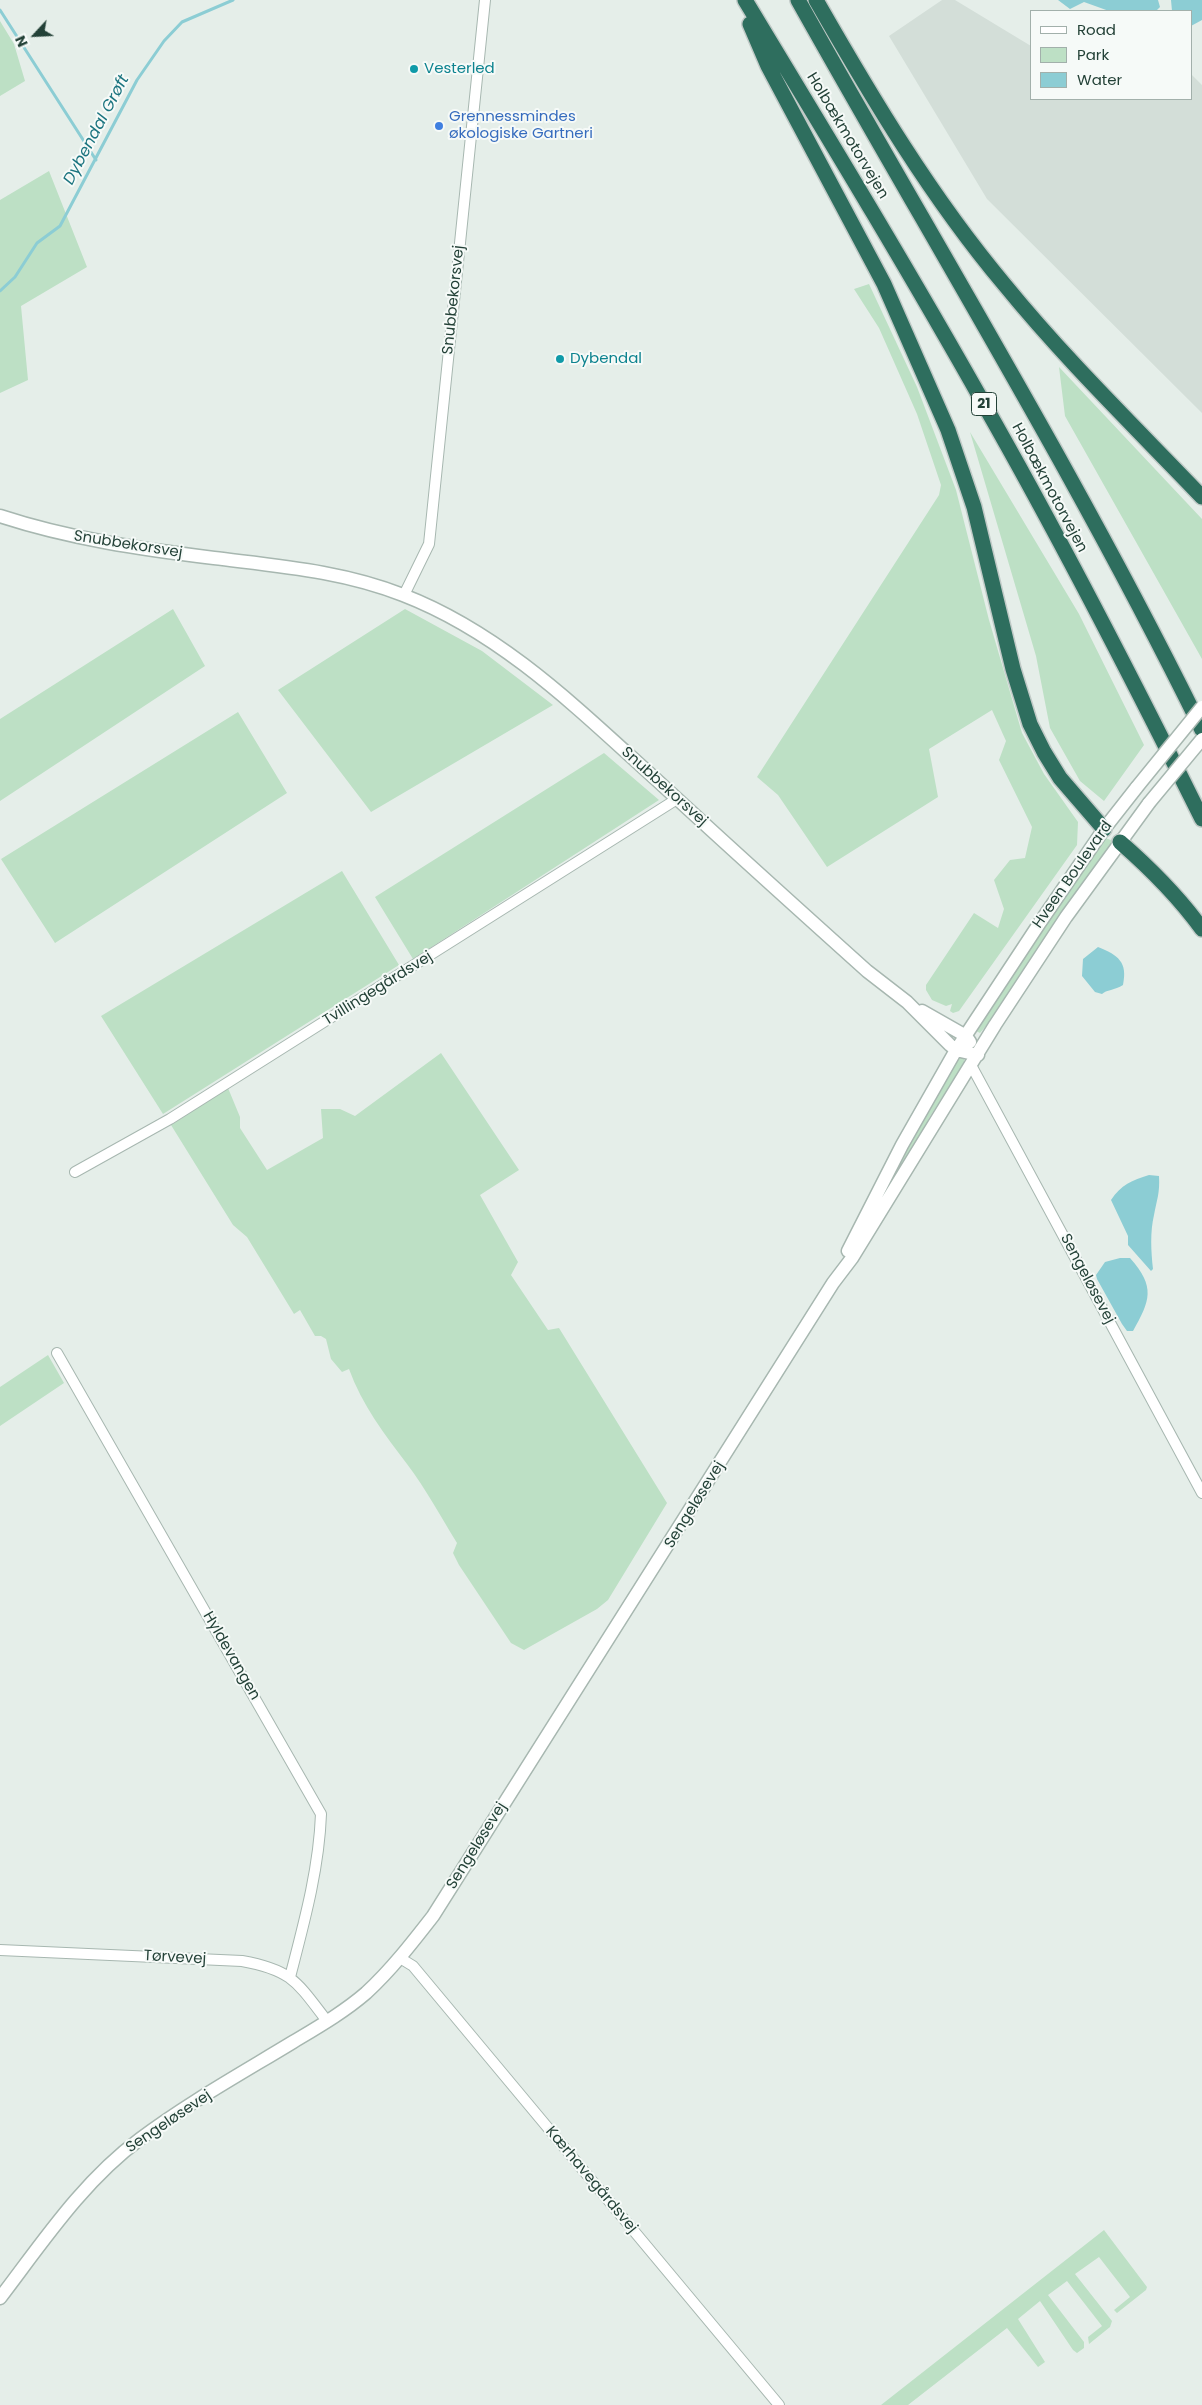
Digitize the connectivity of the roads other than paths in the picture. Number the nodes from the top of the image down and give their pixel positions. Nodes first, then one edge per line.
1 (486, 0) edge
2 (739, 0) edge
3 (744, 0) edge
4 (798, 0) edge
5 (816, 0) edge
6 (1202, 497) edge
7 (0, 516) edge
8 (404, 595) junction
9 (1202, 707) edge
10 (1202, 730) edge
11 (1202, 739) edge
12 (677, 799) junction
13 (1202, 819) edge
14 (1104, 829) junction
15 (1120, 842) junction
16 (1202, 929) edge
17 (907, 1002) junction
18 (966, 1036) junction
19 (956, 1050) junction
20 (975, 1060) junction
21 (74, 1172) dead end
22 (833, 1283) junction
23 (57, 1353) dead end
24 (1202, 1493) edge
25 (0, 1950) edge
26 (400, 1958) junction
27 (290, 1977) junction
28 (327, 2021) junction
29 (0, 2298) edge
30 (779, 2405) edge

1 - 8 street, Snubbekorsvej
2 - 14 highway
3 - 13 highway, Holbækmotorvejen / 21
4 - 10 highway, Holbækmotorvejen / 21
5 - 6 highway
7 - 8 street, Snubbekorsvej
8 - 12 street, Snubbekorsvej
9 - 14 street, Hveen Boulevard, bridge
11 - 15 street, Hveen Boulevard, bridge
12 - 17 street, Snubbekorsvej
12 - 21 street, Tvillingegårdsvej
14 - 15 street
14 - 18 street, Hveen Boulevard
15 - 16 highway
15 - 20 street, Hveen Boulevard
17 - 18 street, Snubbekorsvej
17 - 19 street, Snubbekorsvej
18 - 19 street, Hveen Boulevard
18 - 20 street, Snubbekorsvej
19 - 20 street
19 - 22 street, Sengeløsevej
20 - 22 street, Sengeløsevej
20 - 24 street, Sengeløsevej
22 - 26 street, Sengeløsevej
23 - 27 street, Hyldevangen
25 - 27 street, Tørvevej
26 - 28 street, Sengeløsevej
26 - 30 street, Kærhavegårdsvej
27 - 28 street, Tørvevej
28 - 29 street, Sengeløsevej

